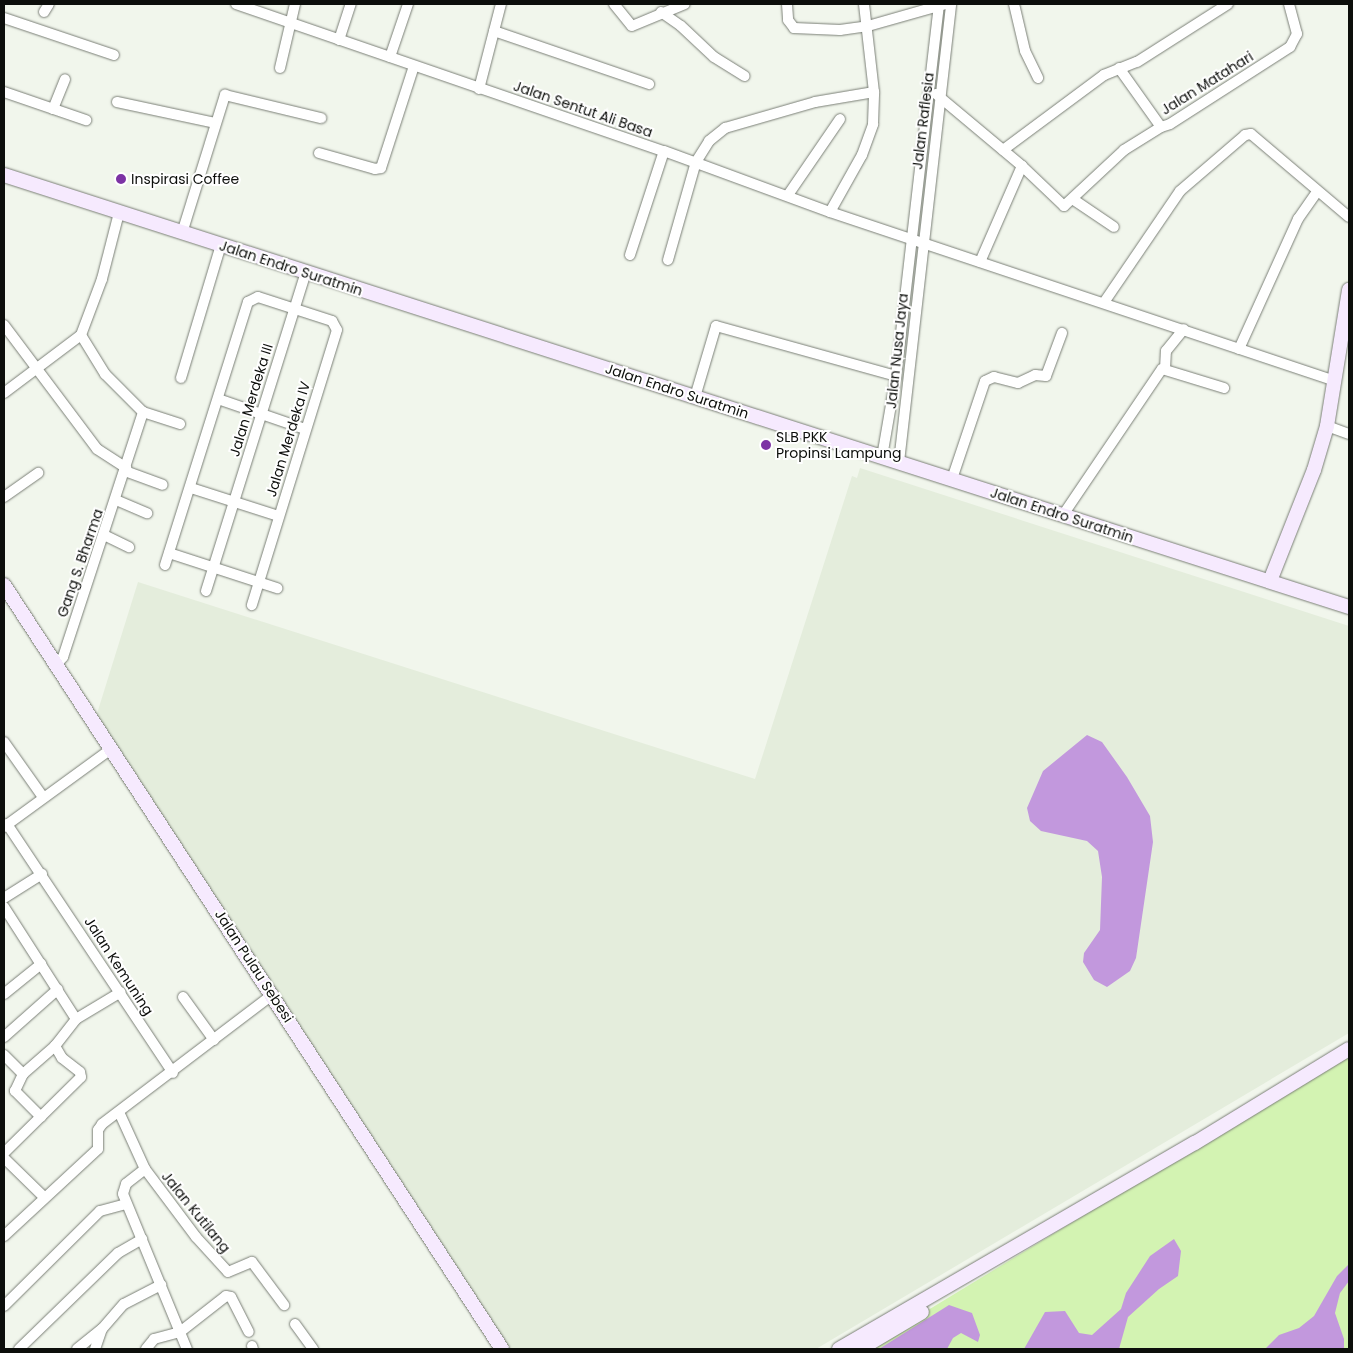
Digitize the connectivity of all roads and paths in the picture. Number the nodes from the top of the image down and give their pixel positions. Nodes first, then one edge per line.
1 (236, 4) edge
2 (295, 4) edge
3 (351, 4) edge
4 (408, 4) edge
5 (501, 4) edge
6 (614, 4) edge
7 (685, 4) edge
8 (787, 4) edge
9 (864, 4) edge
10 (940, 4) edge
11 (946, 4) edge
12 (951, 4) edge
13 (1014, 4) edge
14 (1210, 4) edge
15 (1228, 4) edge
16 (1290, 4) edge
17 (661, 12) junction
18 (1217, 12) junction
19 (4, 18) edge
20 (290, 23) junction
21 (868, 26) junction
22 (494, 31) junction
23 (339, 40) junction
24 (114, 55) dead end
25 (390, 57) junction
26 (414, 66) junction
27 (280, 68) dead end
28 (1119, 68) junction
29 (744, 76) dead end
30 (65, 78) dead end
31 (1038, 78) dead end
32 (649, 84) dead end
33 (479, 89) junction
34 (4, 92) edge
35 (874, 92) junction
36 (935, 94) junction
37 (117, 102) dead end
38 (53, 109) junction
39 (321, 118) dead end
40 (840, 119) dead end
41 (86, 120) dead end
42 (216, 123) junction
43 (1161, 127) junction
44 (1003, 150) junction
45 (664, 151) junction
46 (319, 152) dead end
47 (696, 162) junction
48 (1022, 166) junction
49 (4, 175) edge
50 (1317, 192) junction
51 (788, 195) junction
52 (1074, 200) junction
53 (830, 212) junction
54 (119, 213) junction
55 (1349, 218) edge
56 (1114, 227) dead end
57 (182, 232) junction
58 (911, 239) junction
59 (922, 242) junction
60 (221, 245) junction
61 (630, 255) dead end
62 (668, 260) dead end
63 (980, 262) junction
64 (306, 272) junction
65 (1349, 290) edge
66 (1105, 301) junction
67 (295, 307) junction
68 (4, 324) edge
69 (1184, 330) junction
70 (1062, 332) dead end
71 (81, 335) junction
72 (1346, 336) edge
73 (1239, 349) junction
74 (36, 368) junction
75 (1165, 369) junction
76 (896, 376) junction
77 (181, 378) dead end
78 (1335, 381) junction
79 (1224, 388) dead end
80 (4, 393) edge
81 (695, 397) junction
82 (218, 399) junction
83 (143, 412) junction
84 (262, 413) junction
85 (180, 424) dead end
86 (1326, 426) junction
87 (305, 429) junction
88 (1349, 434) edge
89 (882, 457) junction
90 (899, 462) junction
91 (125, 469) junction
92 (38, 473) dead end
93 (952, 479) junction
94 (163, 485) dead end
95 (191, 488) junction
96 (4, 497) edge
97 (116, 500) junction
98 (235, 502) junction
99 (147, 513) dead end
100 (1063, 515) junction
101 (278, 516) junction
102 (104, 535) junction
103 (129, 547) dead end
104 (169, 554) junction
105 (165, 565) dead end
106 (214, 568) junction
107 (1270, 581) junction
108 (258, 583) junction
109 (4, 585) edge
110 (277, 588) dead end
111 (206, 591) dead end
112 (252, 605) dead end
113 (1349, 607) edge
114 (56, 665) junction
115 (4, 742) edge
116 (111, 749) junction
117 (44, 797) junction
118 (5, 825) edge
119 (42, 874) junction
120 (4, 898) edge
121 (4, 907) edge
122 (41, 964) junction
123 (58, 989) junction
124 (121, 992) junction
125 (4, 994) edge
126 (274, 994) junction
127 (183, 997) dead end
128 (76, 1019) junction
129 (4, 1037) edge
130 (214, 1040) junction
131 (55, 1046) junction
132 (1349, 1049) edge
133 (4, 1054) edge
134 (1349, 1060) edge
135 (173, 1073) junction
136 (23, 1074) junction
137 (119, 1112) junction
138 (41, 1117) junction
139 (4, 1153) edge
140 (4, 1158) edge
141 (145, 1169) junction
142 (44, 1197) junction
143 (126, 1204) junction
144 (4, 1236) edge
145 (142, 1238) junction
146 (161, 1285) junction
147 (284, 1305) dead end
148 (4, 1306) edge
149 (295, 1324) dead end
150 (102, 1329) junction
151 (180, 1332) junction
152 (249, 1332) dead end
153 (80, 1346) edge
154 (20, 1349) edge
155 (95, 1349) edge
156 (146, 1349) edge
157 (187, 1349) edge
158 (313, 1349) edge
159 (502, 1349) edge
160 (839, 1349) edge
161 (860, 1349) edge

1 - 20 street, Jalan Sentut Ali Basa
2 - 20 street
3 - 23 street
4 - 25 street
5 - 22 street
6 - 17 street
7 - 17 street
8 - 21 street
9 - 21 street
10 - 11 street
10 - 21 street
10 - 36 street, Jalan Raflesia
12 - 36 street, Jalan Raflesia
13 - 31 street
14 - 18 street
15 - 18 street
16 - 43 street, Jalan Matahari
17 - 29 street
18 - 28 street
19 - 24 street
20 - 23 street, Jalan Sentut Ali Basa
20 - 27 street
21 - 35 street
22 - 32 street
22 - 33 street
23 - 25 street, Jalan Sentut Ali Basa
25 - 26 street, Jalan Sentut Ali Basa
26 - 33 street, Jalan Sentut Ali Basa
26 - 46 street
28 - 43 street, Jalan Matahari
28 - 44 street
30 - 38 street
33 - 45 street, Jalan Sentut Ali Basa
34 - 38 street
35 - 47 street
35 - 53 street
36 - 44 street
36 - 58 street, Jalan Raflesia
36 - 59 street, Jalan Raflesia
37 - 42 street
38 - 41 street
39 - 42 street
40 - 51 street
42 - 57 street
43 - 52 street
44 - 48 street
45 - 47 street, Jalan Sentut Ali Basa
45 - 61 street
47 - 51 street, Jalan Sentut Ali Basa
47 - 62 street
48 - 52 street
48 - 63 street
49 - 54 street, Jalan Endro Suratmin
50 - 55 street
50 - 66 street
50 - 73 street
51 - 53 street, Jalan Sentut Ali Basa
52 - 56 street
53 - 58 street, Jalan Sentut Ali Basa
54 - 57 street, Jalan Endro Suratmin
54 - 71 street
57 - 60 street, Jalan Endro Suratmin
58 - 59 street, Jalan Sentut Ali Basa
58 - 76 street, Jalan Nusa Jaya
59 - 63 street, Jalan Sentut Ali Basa
59 - 90 street, Jalan Nusa Jaya
60 - 64 street, Jalan Endro Suratmin
60 - 77 street
63 - 66 street, Jalan Sentut Ali Basa
64 - 67 street, Jalan Merdeka III
64 - 81 street, Jalan Endro Suratmin
65 - 72 street
66 - 69 street, Jalan Sentut Ali Basa
67 - 82 street
67 - 84 street, Jalan Merdeka III
67 - 87 street, Jalan Merdeka IV
68 - 74 street
69 - 73 street, Jalan Sentut Ali Basa
69 - 75 street
70 - 93 street
71 - 74 street
71 - 83 street
72 - 78 street
73 - 78 street, Jalan Sentut Ali Basa
74 - 80 street
74 - 91 street
75 - 79 street
75 - 100 street
76 - 81 street
76 - 89 street, Jalan Nusa Jaya
78 - 86 street
81 - 89 street, Jalan Endro Suratmin
82 - 84 street
82 - 95 street
83 - 85 street
83 - 91 street, Gang S. Bharma
84 - 87 street
84 - 98 street, Jalan Merdeka III
86 - 88 street
86 - 107 street
87 - 101 street, Jalan Merdeka IV
89 - 90 street, Jalan Endro Suratmin
90 - 93 street, Jalan Endro Suratmin
91 - 94 street
91 - 97 street, Gang S. Bharma
92 - 96 street
93 - 100 street, Jalan Endro Suratmin
95 - 98 street
95 - 104 street
97 - 99 street
97 - 102 street, Gang S. Bharma
98 - 101 street
98 - 106 street, Jalan Merdeka III
100 - 107 street, Jalan Endro Suratmin
101 - 108 street, Jalan Merdeka IV
102 - 103 street
102 - 114 street, Gang S. Bharma
104 - 105 street
104 - 106 street
106 - 108 street
106 - 111 street, Jalan Merdeka III
107 - 113 street, Jalan Endro Suratmin
108 - 110 street
108 - 112 street, Jalan Merdeka IV
109 - 114 street, Jalan Pulau Sebesi
114 - 116 street, Jalan Pulau Sebesi
115 - 117 street
116 - 117 street
116 - 126 street, Jalan Pulau Sebesi
117 - 118 street
118 - 119 street, Jalan Kemuning
119 - 120 street
119 - 124 street, Jalan Kemuning
121 - 122 street
122 - 123 street
122 - 125 street
123 - 128 street
123 - 129 street
124 - 128 street
124 - 135 street, Jalan Kemuning
126 - 130 street
126 - 159 street, Jalan Pulau Sebesi
127 - 130 street
128 - 131 street
130 - 135 street
131 - 136 street
131 - 138 street
132 - 160 street
133 - 136 street
134 - 161 street
135 - 137 street
136 - 138 street
137 - 141 street
137 - 142 street
138 - 139 street
140 - 142 street
141 - 143 street, Jalan Kutilang
141 - 147 street, Jalan Kutilang
142 - 144 street
143 - 145 street
143 - 148 street
145 - 146 street
145 - 154 street
146 - 150 street
146 - 151 street
149 - 158 street
150 - 153 street
150 - 155 street
151 - 152 street
151 - 156 street
151 - 157 street
153 - 155 street

